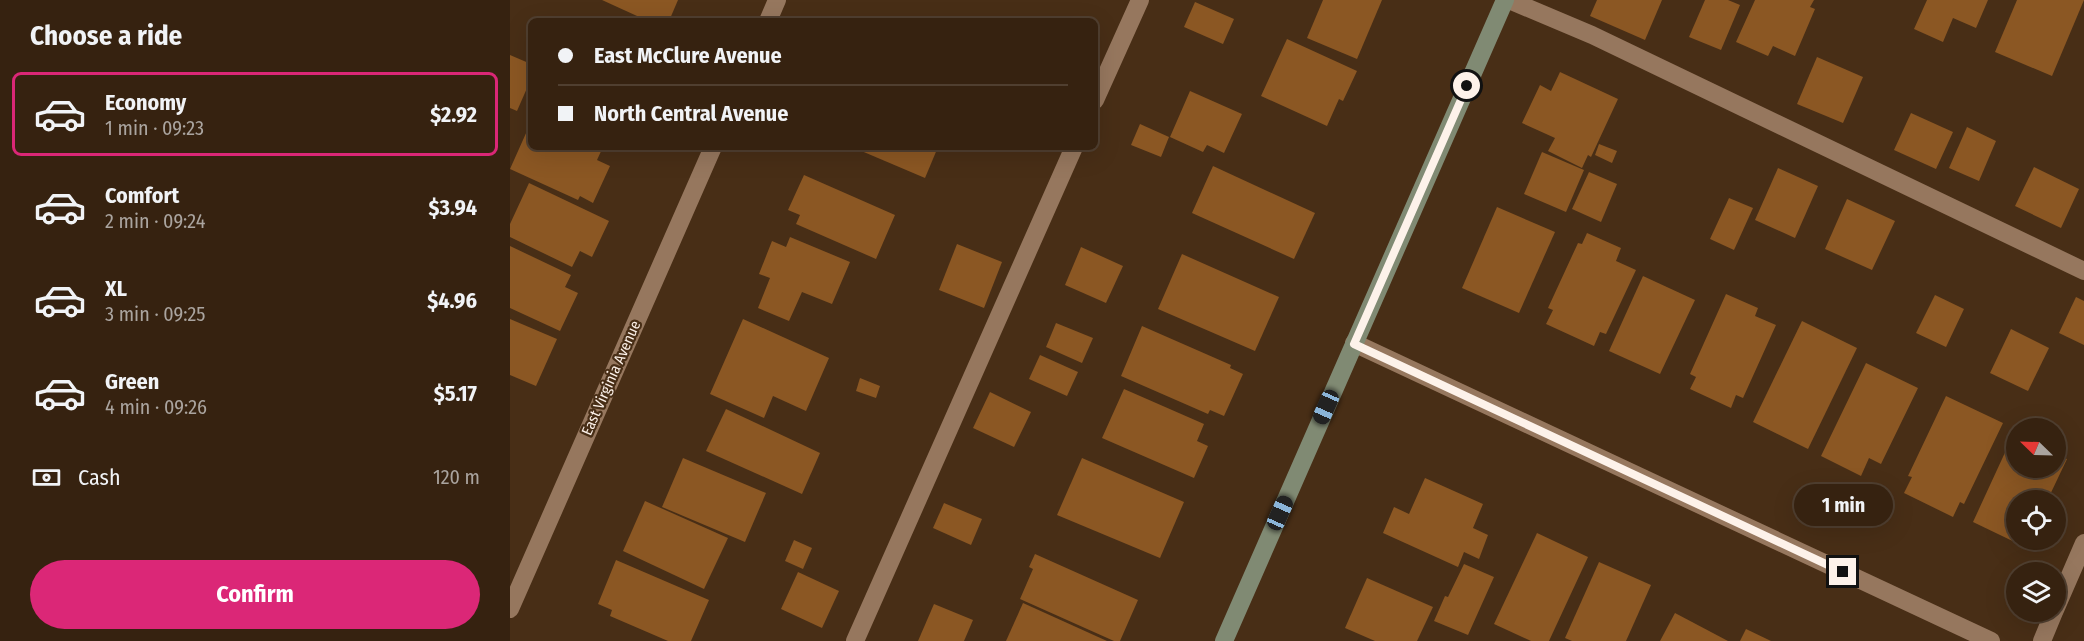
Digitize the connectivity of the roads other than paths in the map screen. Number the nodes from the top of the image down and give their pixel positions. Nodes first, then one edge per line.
1 (777, 0) edge
2 (1140, 0) edge
3 (1507, 0) edge
4 (769, 18) edge
5 (1098, 93) edge
6 (712, 150) edge
7 (1073, 150) edge
8 (2084, 271) edge
9 (1354, 344) junction
10 (2084, 543) edge
11 (2066, 585) edge
12 (510, 609) edge
13 (2050, 622) edge
14 (855, 641) edge
15 (1224, 641) edge
16 (1991, 641) edge
17 (2042, 641) edge

1 - 4 street
2 - 5 street
3 - 8 street
3 - 9 street
6 - 12 street, East Virginia Avenue
7 - 14 street
9 - 15 street
9 - 16 street
10 - 11 street
13 - 17 street

